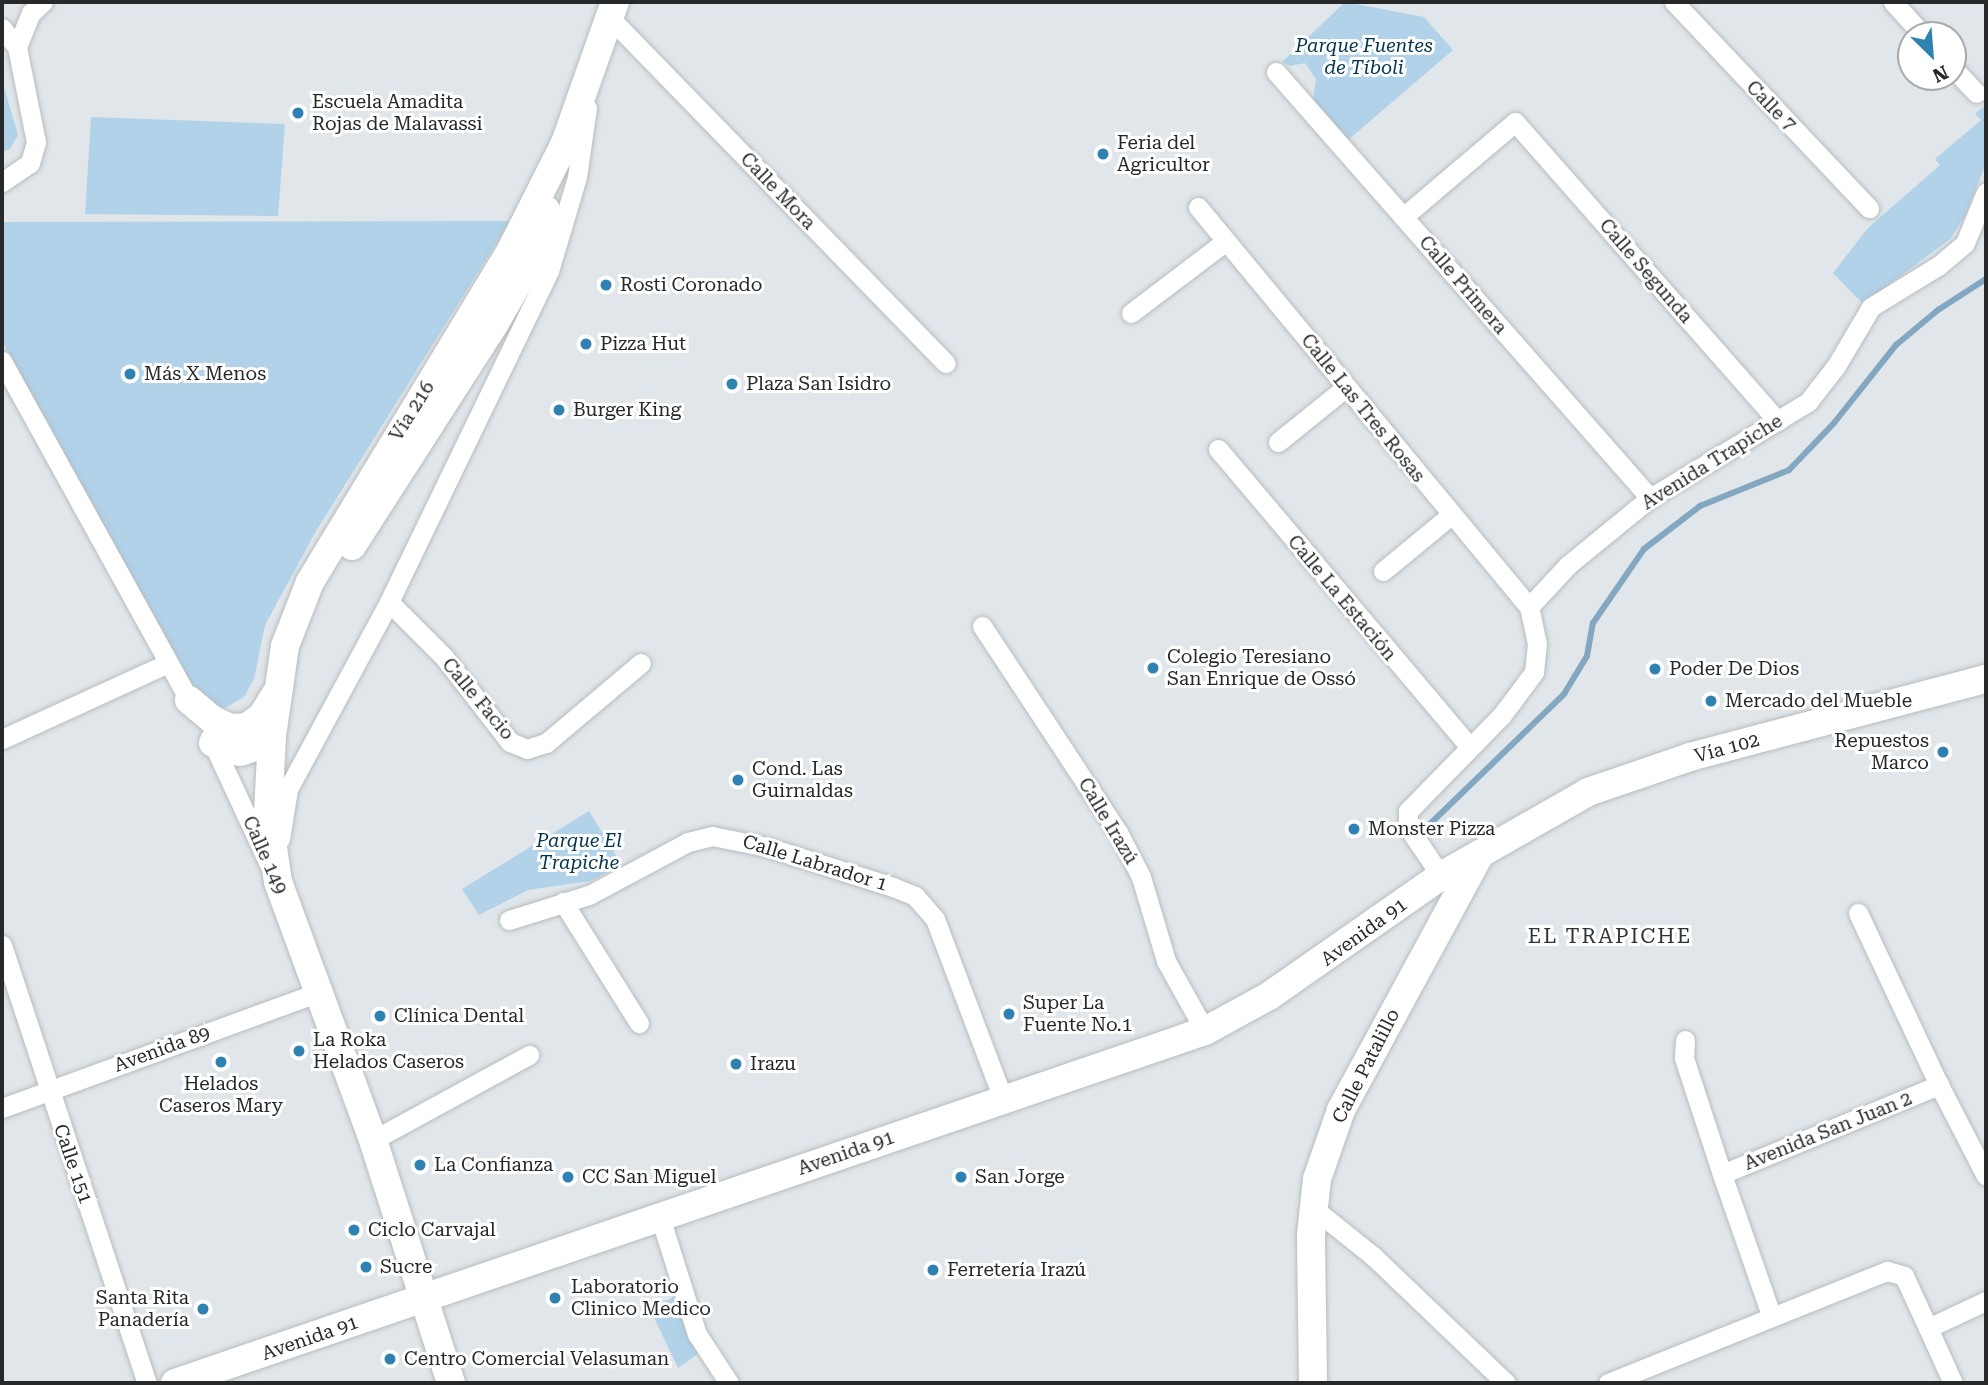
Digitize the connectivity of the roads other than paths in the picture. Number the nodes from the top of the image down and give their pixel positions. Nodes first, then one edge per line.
1 (43, 2) edge
2 (1893, 2) edge
3 (1673, 3) edge
4 (613, 10) edge
5 (1910, 21) edge
6 (2, 28) edge
7 (17, 47) junction
8 (1276, 72) dead end
9 (592, 78) junction
10 (1967, 83) edge
11 (1976, 93) dead end
12 (2, 182) edge
13 (1986, 192) edge
14 (1198, 207) dead end
15 (1869, 208) dead end
16 (1403, 217) junction
17 (1226, 241) junction
18 (1131, 313) dead end
19 (2, 361) edge
20 (946, 363) dead end
21 (1345, 388) junction
22 (1778, 421) junction
23 (1278, 442) dead end
24 (1218, 449) dead end
25 (1650, 498) junction
26 (1451, 515) junction
27 (1383, 571) dead end
28 (389, 602) junction
29 (1529, 607) junction
30 (982, 626) dead end
31 (168, 663) junction
32 (642, 663) dead end
33 (1985, 682) edge
34 (280, 686) junction
35 (188, 700) junction
36 (272, 736) junction
37 (2, 739) edge
38 (213, 743) junction
39 (1468, 745) junction
40 (1543, 818) junction
41 (1481, 852) joint
42 (278, 882) junction
43 (1450, 885) junction
44 (563, 902) junction
45 (1858, 913) dead end
46 (509, 920) dead end
47 (2, 944) edge
48 (322, 991) junction
49 (639, 1023) dead end
50 (1205, 1031) junction
51 (1685, 1040) dead end
52 (529, 1055) dead end
53 (1939, 1085) junction
54 (48, 1091) junction
55 (1003, 1098) junction
56 (2, 1108) edge
57 (373, 1140) junction
58 (1722, 1174) junction
59 (1986, 1176) edge
60 (1312, 1207) junction
61 (660, 1217) junction
62 (422, 1300) junction
63 (1986, 1301) edge
64 (1771, 1315) junction
65 (1928, 1328) junction
66 (147, 1383) edge
67 (175, 1383) edge
68 (451, 1383) edge
69 (729, 1383) edge
70 (1313, 1383) edge
71 (1506, 1383) edge
72 (1608, 1383) edge
73 (1953, 1383) edge

1 - 7 street
2 - 5 street
3 - 15 street, Calle 7
4 - 9 main road, Vía 216
4 - 20 street, Calle Mora
6 - 7 street
7 - 12 street
8 - 16 street, Calle Primera
9 - 28 street
9 - 34 main road, Vía 216
10 - 11 street
13 - 22 street, Avenida Trapiche
14 - 17 street, Calle Las Tres Rosas
16 - 22 street, Calle Segunda
16 - 25 street, Calle Primera
17 - 18 street
17 - 21 street, Calle Las Tres Rosas
19 - 31 street, Calle 149
21 - 23 street
21 - 26 street, Calle Las Tres Rosas
22 - 25 street, Avenida Trapiche
24 - 39 street, Calle La Estación
25 - 29 street, Avenida Trapiche
26 - 27 street
26 - 29 street, Calle Las Tres Rosas
28 - 32 street, Calle Facio
28 - 42 street
29 - 39 street
30 - 50 street, Calle Irazú
31 - 35 street, Calle 149
31 - 37 street
33 - 40 main road, Vía 102
34 - 35 main road
34 - 36 main road, Vía 216
35 - 38 street, Calle 149
36 - 38 main road
36 - 42 main road, Vía 216
38 - 42 street, Calle 149
39 - 43 street
40 - 41 main road, Vía 102
40 - 43 main road
41 - 43 main road, Avenida 91
42 - 48 main road, Calle 149
43 - 50 main road, Avenida 91
43 - 60 main road, Calle Patalillo
44 - 46 street, Calle Labrador 1
44 - 49 street
44 - 55 street, Calle Labrador 1
45 - 53 street
47 - 54 street, Calle 151
48 - 54 street, Avenida 89
48 - 57 main road, Calle 149
50 - 55 main road, Avenida 91
51 - 58 street
52 - 57 street
53 - 58 street, Avenida San Juan 2
53 - 59 street
54 - 56 street, Avenida 89
54 - 66 street, Calle 151
55 - 61 main road, Avenida 91
57 - 62 main road, Calle 149
58 - 64 street, Avenida San Juan 2
60 - 70 main road, Calle Patalillo
60 - 71 street
61 - 62 main road, Avenida 91
61 - 69 street
62 - 67 main road, Avenida 91
62 - 68 main road, Calle 149
63 - 65 street
64 - 65 street
64 - 72 street
65 - 73 street

